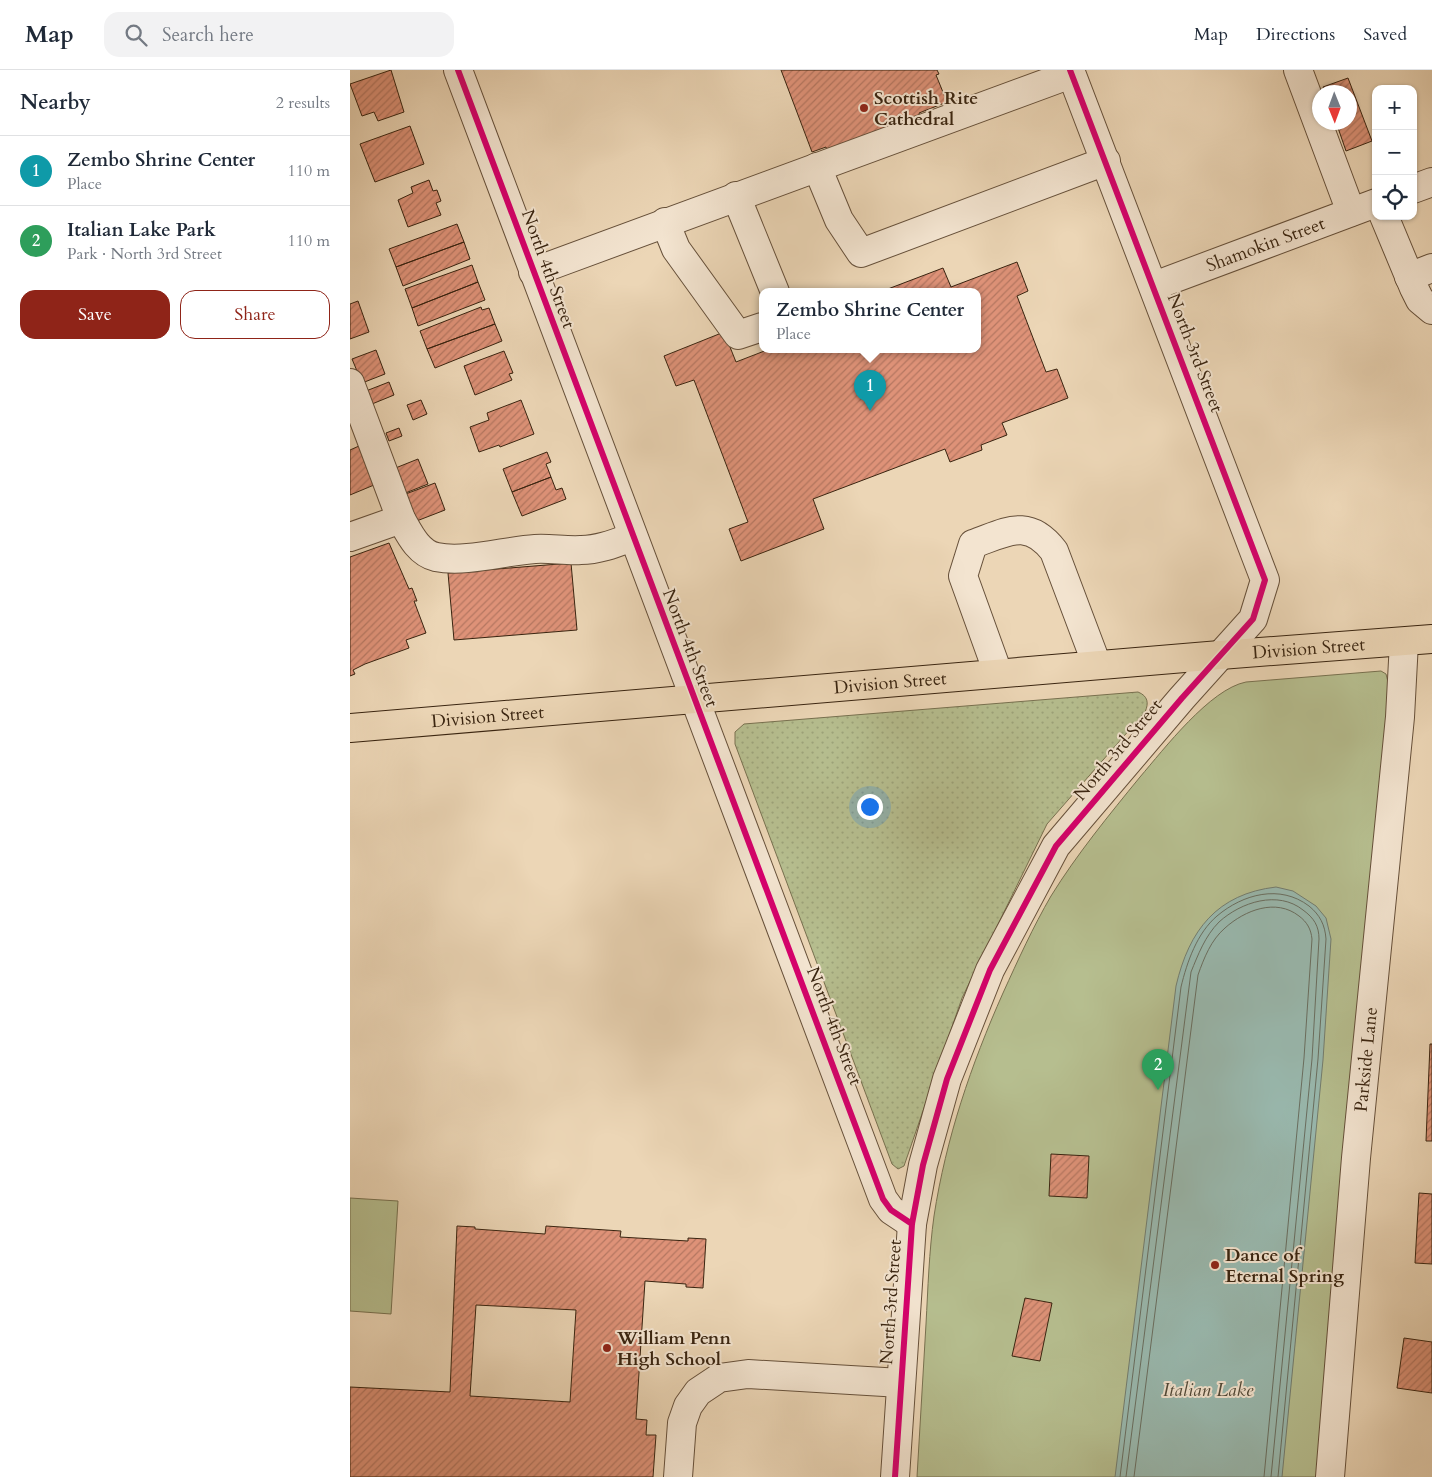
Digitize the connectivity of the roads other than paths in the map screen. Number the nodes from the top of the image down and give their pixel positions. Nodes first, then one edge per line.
1 (458, 70) edge
2 (1298, 70) edge
3 (1070, 72) edge
4 (1106, 161) junction
5 (818, 167) junction
6 (1432, 182) edge
7 (1417, 188) edge
8 (736, 196) junction
9 (1364, 208) edge
10 (1387, 220) edge
11 (665, 222) junction
12 (533, 272) junction
13 (1420, 273) edge
14 (1154, 286) junction
15 (773, 288) edge
16 (1432, 310) edge
17 (759, 328) edge
18 (350, 383) edge
19 (401, 518) junction
20 (632, 537) junction
21 (350, 538) edge
22 (1432, 639) edge
23 (1404, 642) junction
24 (1220, 655) junction
25 (1097, 665) junction
26 (998, 673) junction
27 (694, 699) junction
28 (350, 728) edge
29 (912, 1224) junction
30 (901, 1383) junction
31 (678, 1477) edge
32 (896, 1477) edge
33 (1330, 1477) edge

1 - 12 street, North 4th Street
2 - 9 street
3 - 4 street, North 3rd Street
3 - 5 street
4 - 5 street
4 - 14 street, North 3rd Street
5 - 8 street
6 - 7 street
8 - 11 street
8 - 15 street
9 - 14 street, Shamokin Street
10 - 13 street
11 - 12 street
11 - 17 street
12 - 20 street, North 4th Street
13 - 16 street
14 - 24 street, North 3rd Street
18 - 19 street
19 - 20 street
19 - 21 street
20 - 27 street, North 4th Street
22 - 23 main road, Division Street
23 - 24 main road, Division Street
23 - 33 street, Parkside Lane
24 - 25 main road, Division Street
24 - 29 street, North 3rd Street
25 - 26 main road, Division Street
25 - 26 street
26 - 27 main road, Division Street
27 - 28 main road, Division Street
27 - 29 street, North 4th Street
29 - 30 street, North 3rd Street
30 - 31 street
30 - 32 street, North 3rd Street

